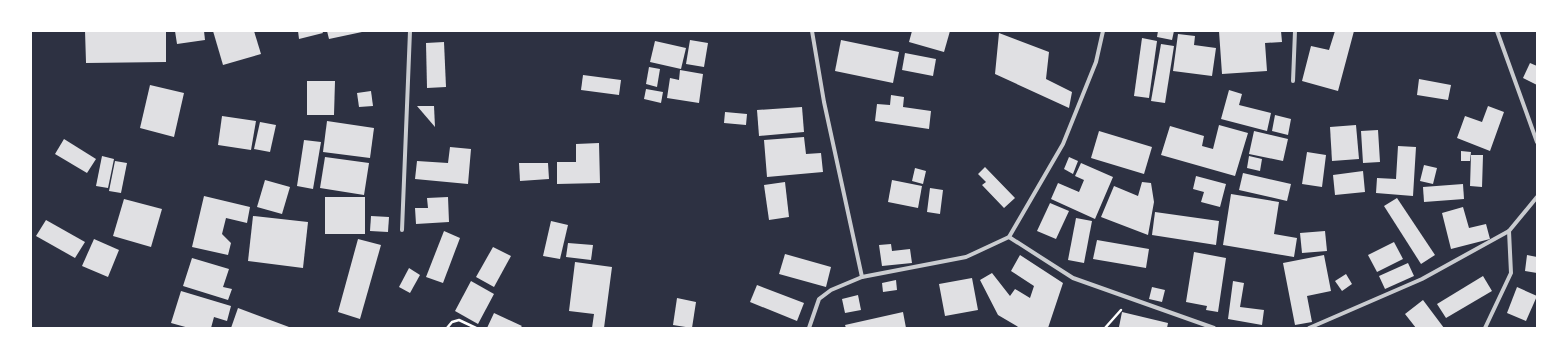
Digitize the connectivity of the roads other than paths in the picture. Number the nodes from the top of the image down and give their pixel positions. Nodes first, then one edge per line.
1 (410, 31) edge
2 (812, 31) edge
3 (1103, 31) edge
4 (1295, 31) edge
5 (1497, 31) edge
6 (1293, 81) dead end
7 (1537, 142) edge
8 (1537, 197) edge
9 (402, 230) dead end
10 (1509, 231) junction
11 (1009, 237) junction
12 (862, 277) junction
13 (809, 328) edge
14 (1214, 328) edge
15 (1310, 328) edge
16 (1485, 328) edge

1 - 9 street
2 - 12 street
3 - 11 street
4 - 6 street
5 - 7 street
8 - 10 street
10 - 15 street
10 - 16 street
11 - 12 street
11 - 14 street
12 - 13 street

